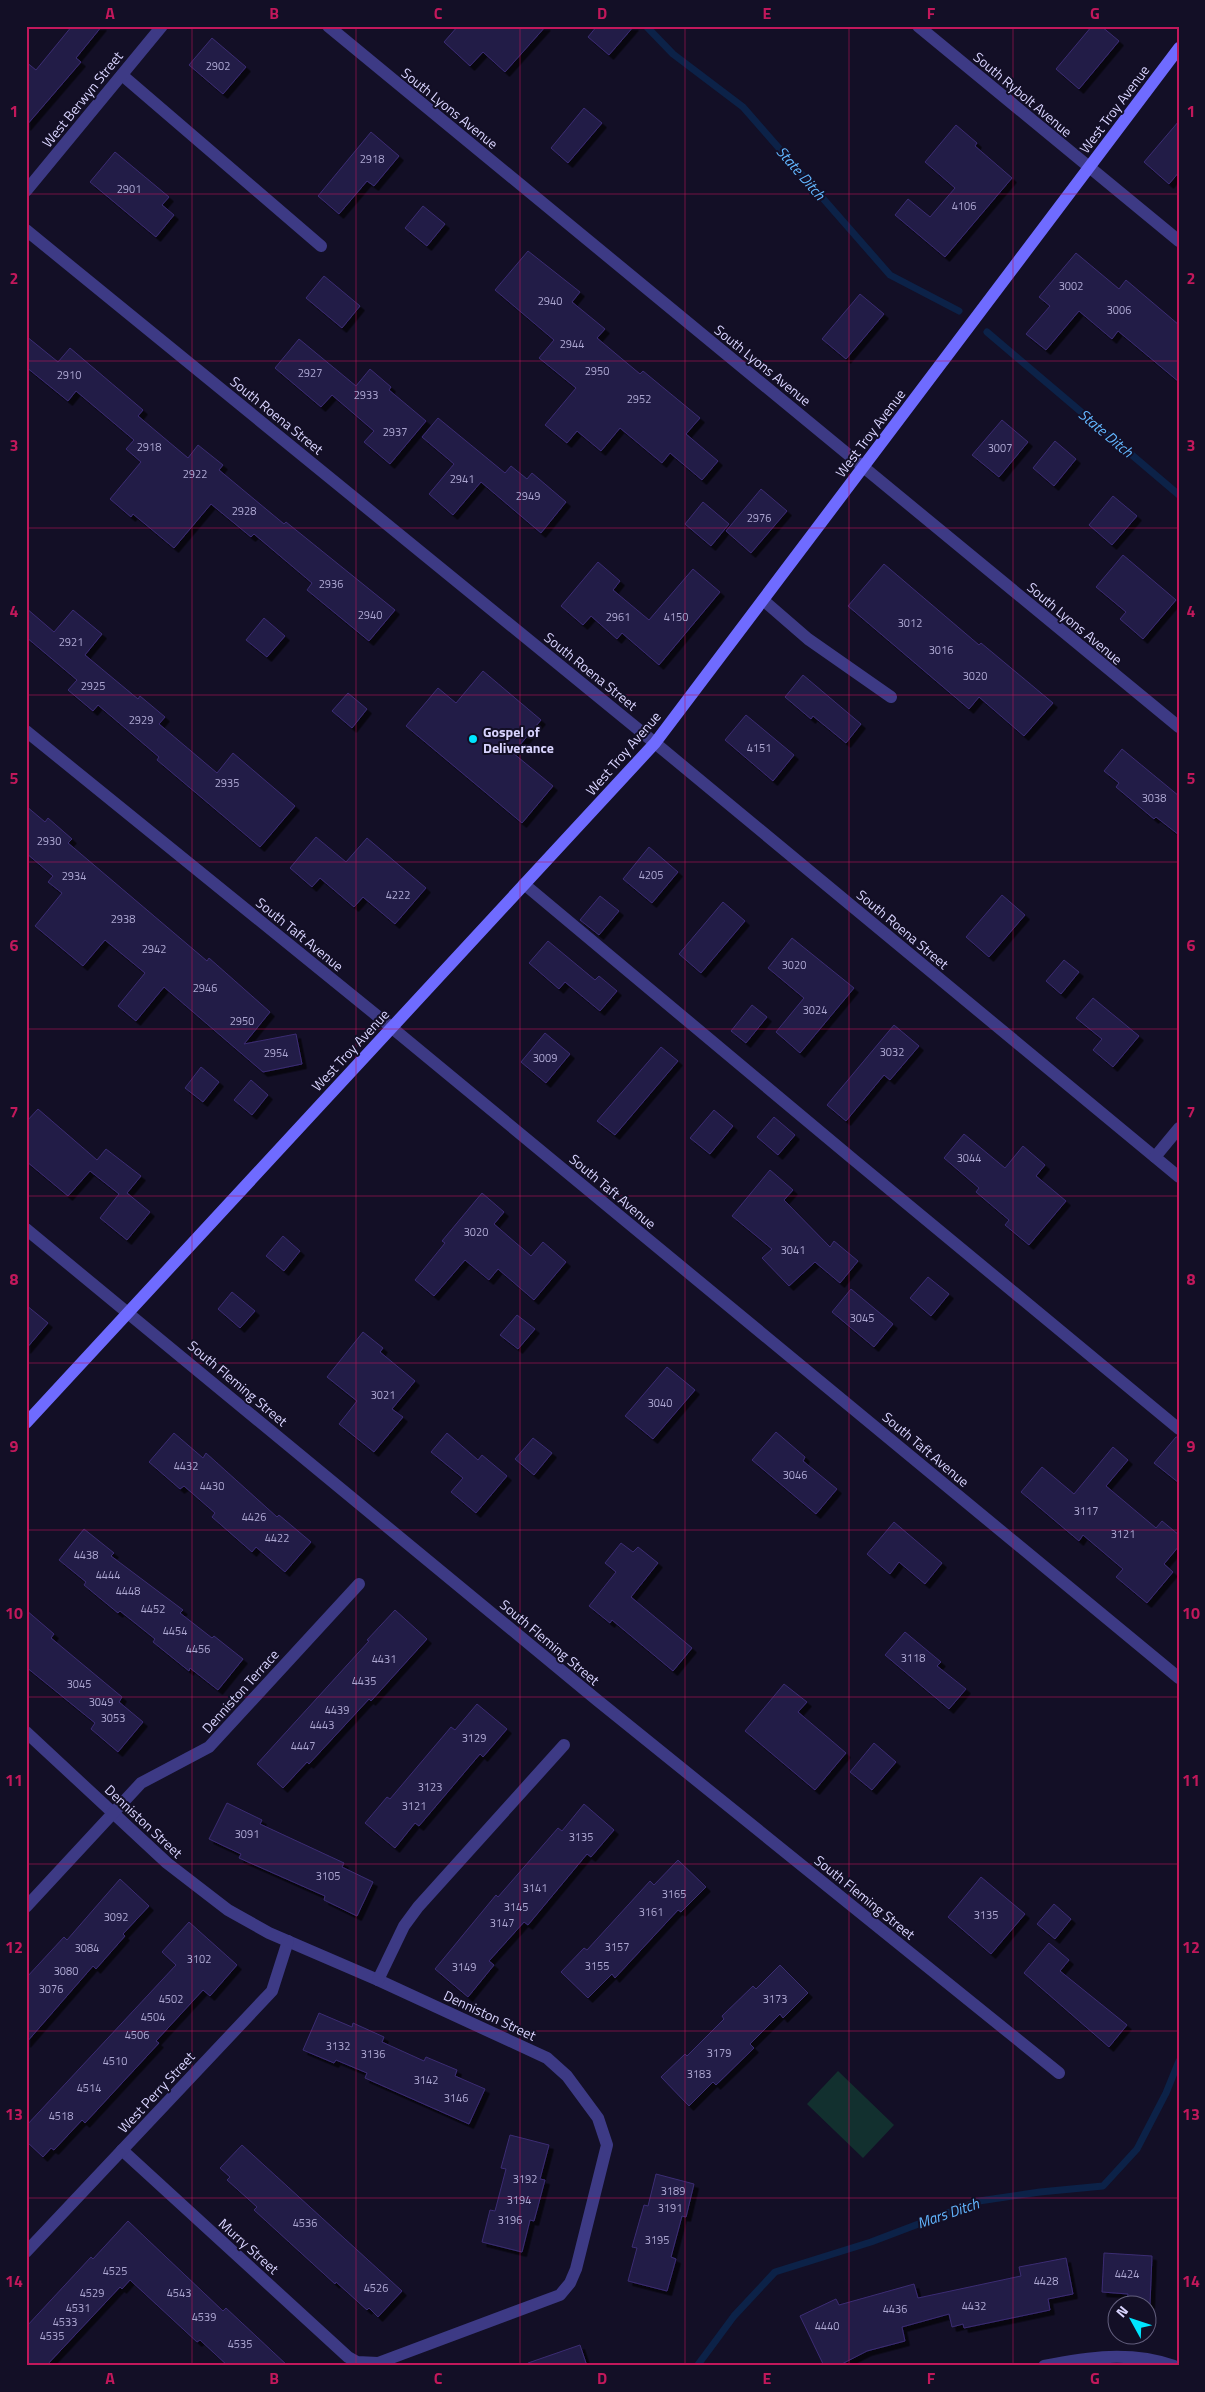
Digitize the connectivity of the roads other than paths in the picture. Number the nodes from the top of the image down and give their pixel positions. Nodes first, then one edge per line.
1 (162, 26) edge
2 (328, 26) edge
3 (918, 26) edge
4 (1179, 48) edge
5 (122, 75) junction
6 (1089, 167) junction
7 (26, 191) edge
8 (26, 230) edge
9 (1179, 241) edge
10 (321, 246) dead end
11 (863, 467) junction
12 (763, 600) junction
13 (891, 697) dead end
14 (1179, 727) edge
15 (26, 731) edge
16 (655, 743) junction
17 (524, 884) junction
18 (391, 1027) junction
19 (1179, 1128) edge
20 (1154, 1157) junction
21 (1179, 1177) edge
22 (26, 1228) edge
23 (128, 1312) junction
24 (26, 1423) edge
25 (1179, 1429) edge
26 (359, 1584) dead end
27 (1179, 1678) edge
28 (26, 1732) edge
29 (564, 1745) dead end
30 (114, 1813) junction
31 (26, 1907) edge
32 (288, 1941) junction
33 (378, 1980) junction
34 (1059, 2073) dead end
35 (122, 2150) junction
36 (26, 2252) edge
37 (357, 2362) joint
38 (1044, 2366) edge
39 (1174, 2366) edge

1 - 5 street, West Berwyn Street
2 - 11 street, South Lyons Avenue
3 - 6 street, South Rybolt Avenue
4 - 6 street, West Troy Avenue
5 - 7 street, West Berwyn Street
5 - 10 street
6 - 9 street, South Rybolt Avenue
6 - 11 street, West Troy Avenue
8 - 16 street, South Roena Street
11 - 12 street, West Troy Avenue
11 - 14 street, South Lyons Avenue
12 - 13 street
12 - 16 street, West Troy Avenue
15 - 18 street, South Taft Avenue
16 - 17 street, West Troy Avenue
16 - 20 street, South Roena Street
17 - 18 street, West Troy Avenue
17 - 25 street
18 - 23 street, West Troy Avenue
18 - 27 street, South Taft Avenue
19 - 20 street
20 - 21 street, South Roena Street
22 - 23 street, South Fleming Street
23 - 24 street, West Troy Avenue
23 - 34 street, South Fleming Street
26 - 30 street, Denniston Terrace
28 - 30 street, Denniston Street
29 - 33 street
30 - 31 street, Denniston Terrace
30 - 32 street, Denniston Street
32 - 33 street, Denniston Street
32 - 35 street, West Perry Street
33 - 37 street, Denniston Street
35 - 36 street, West Perry Street
35 - 37 street, Murry Street
38 - 39 street

